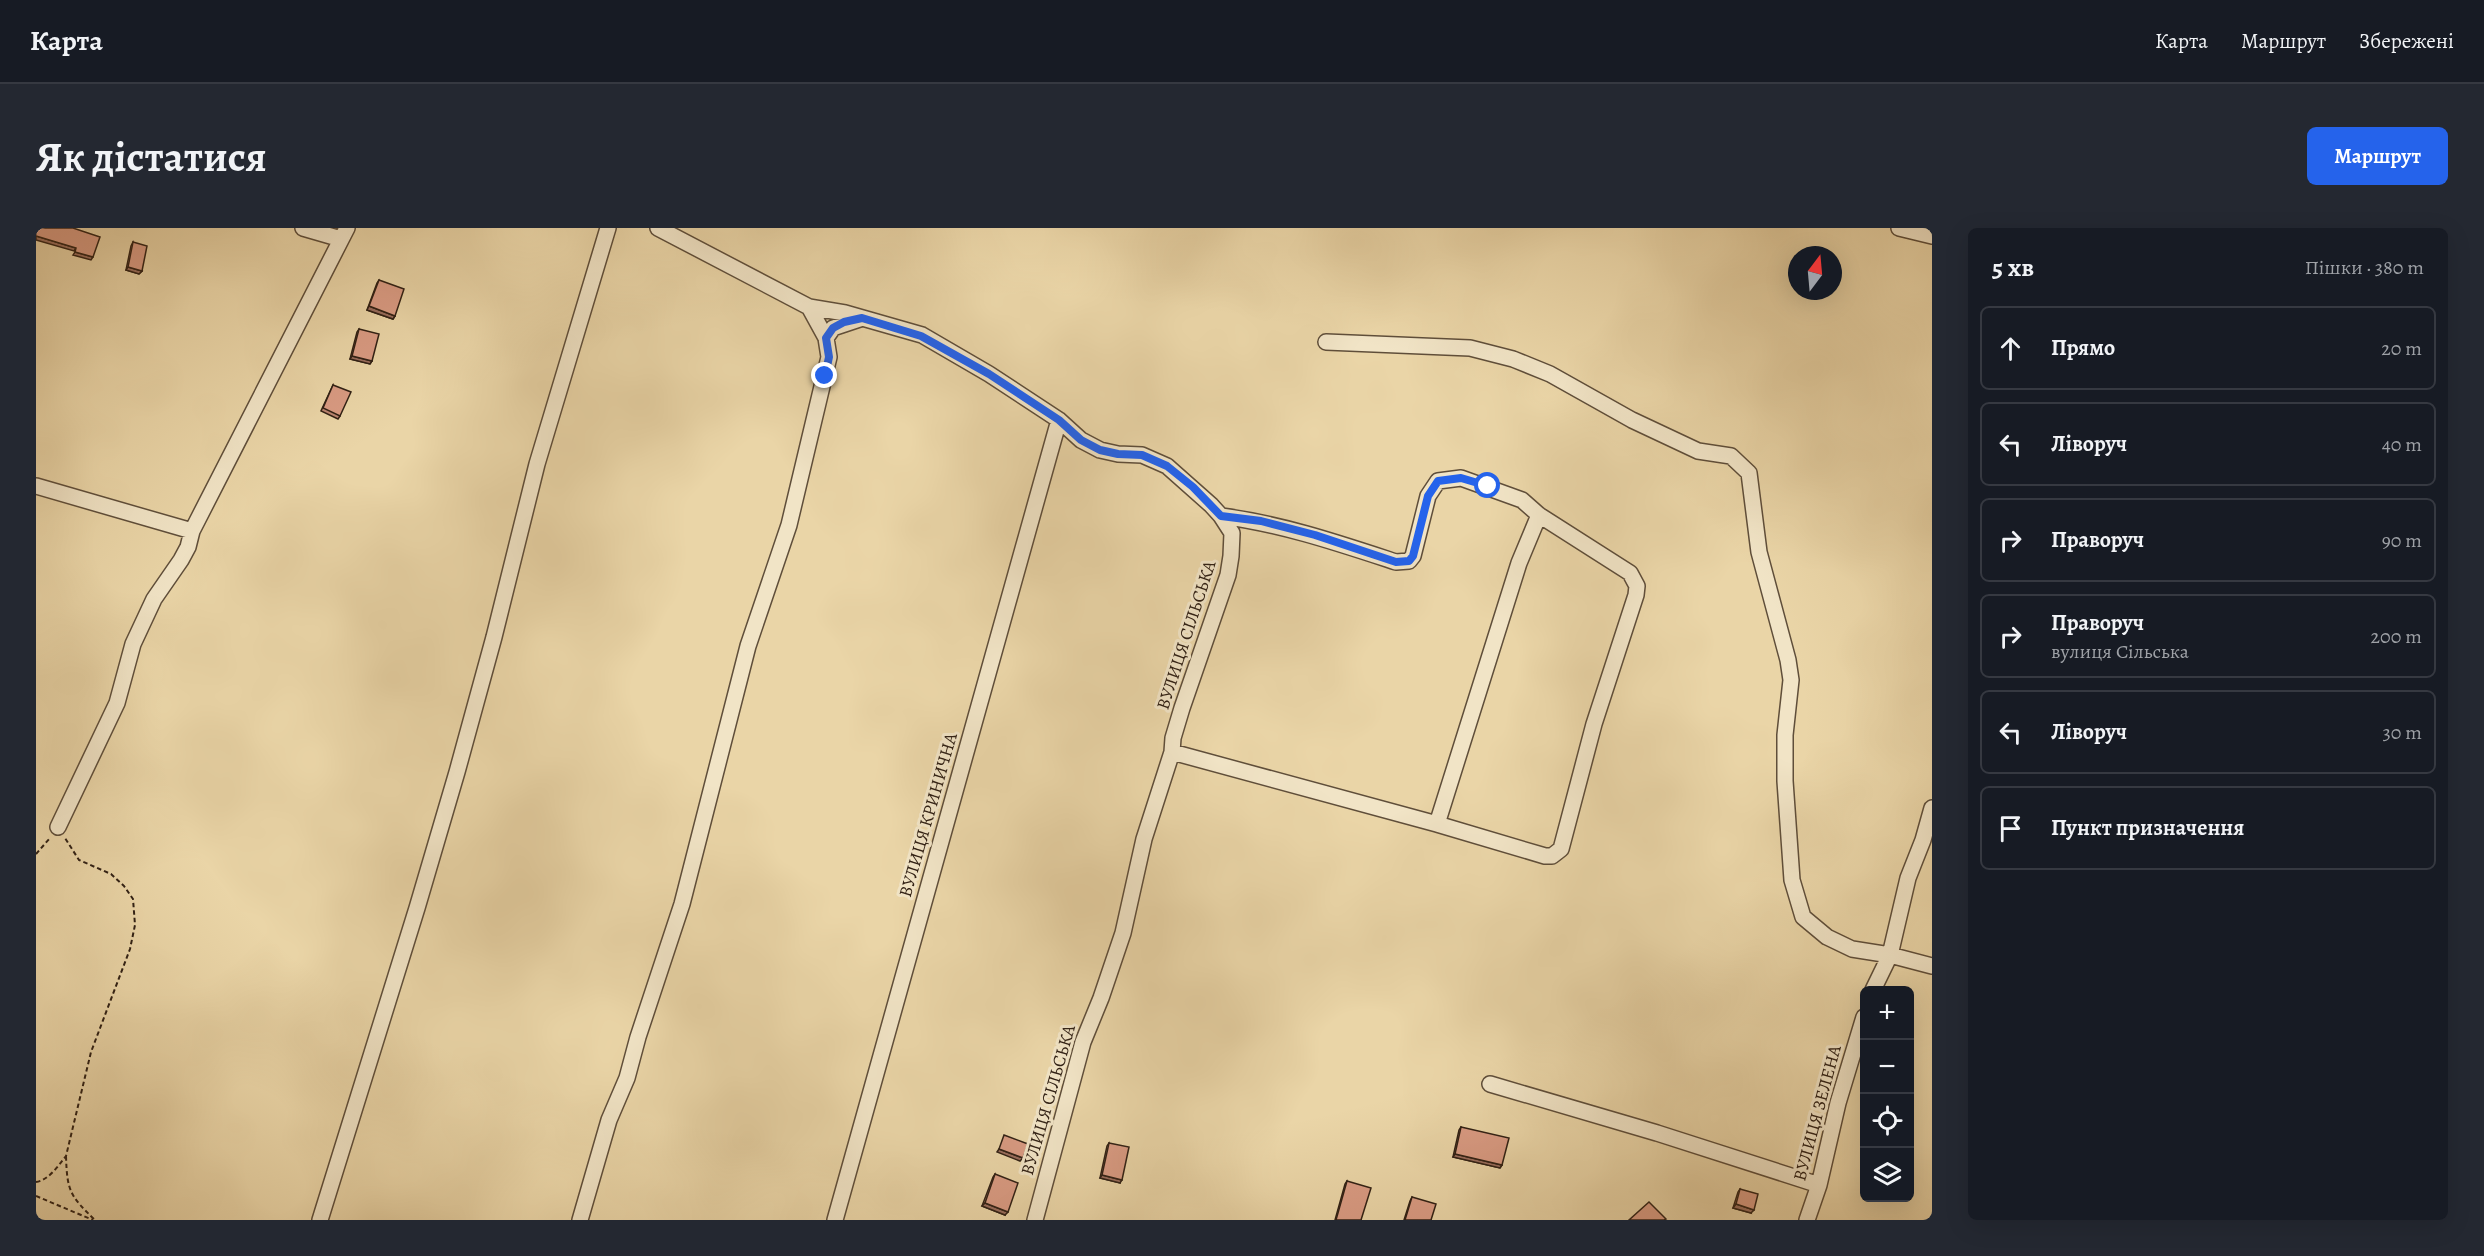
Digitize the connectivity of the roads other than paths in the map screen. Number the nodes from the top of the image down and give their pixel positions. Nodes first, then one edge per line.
1 (303, 228) edge
2 (608, 228) edge
3 (658, 228) edge
4 (1899, 228) edge
5 (344, 234) edge
6 (1932, 236) edge
7 (809, 307) junction
8 (862, 318) junction
9 (826, 338) junction
10 (1326, 342) dead end
11 (1059, 420) junction
12 (36, 486) edge
13 (1539, 515) junction
14 (1221, 516) junction
15 (192, 531) junction
16 (1172, 752) junction
17 (1932, 808) edge
18 (1437, 824) junction
19 (58, 827) road end
20 (1890, 955) junction
21 (1932, 966) edge
22 (1874, 986) edge
23 (1860, 1030) edge
24 (1490, 1084) dead end
25 (1819, 1185) junction
26 (320, 1220) edge
27 (580, 1220) edge
28 (835, 1220) edge
29 (1035, 1220) edge
30 (1807, 1220) edge

1 - 5 street
2 - 26 street
3 - 7 street, ВУЛИЦЯ СІЛЬСЬКА
4 - 6 street
5 - 15 street
7 - 8 street, ВУЛИЦЯ СІЛЬСЬКА
7 - 9 street
8 - 9 street
8 - 11 street, ВУЛИЦЯ СІЛЬСЬКА
9 - 27 street
10 - 20 street
11 - 14 street, ВУЛИЦЯ СІЛЬСЬКА
11 - 28 street, ВУЛИЦЯ КРИНИЧНА
12 - 15 street
13 - 14 street
13 - 18 street
13 - 18 street
14 - 16 street, ВУЛИЦЯ СІЛЬСЬКА
15 - 19 street
16 - 18 street
16 - 29 street, ВУЛИЦЯ СІЛЬСЬКА
17 - 20 street
20 - 21 street
20 - 22 street
23 - 25 street, ВУЛИЦЯ ЗЕЛЕНА
24 - 25 street
25 - 30 street, ВУЛИЦЯ ЗЕЛЕНА

